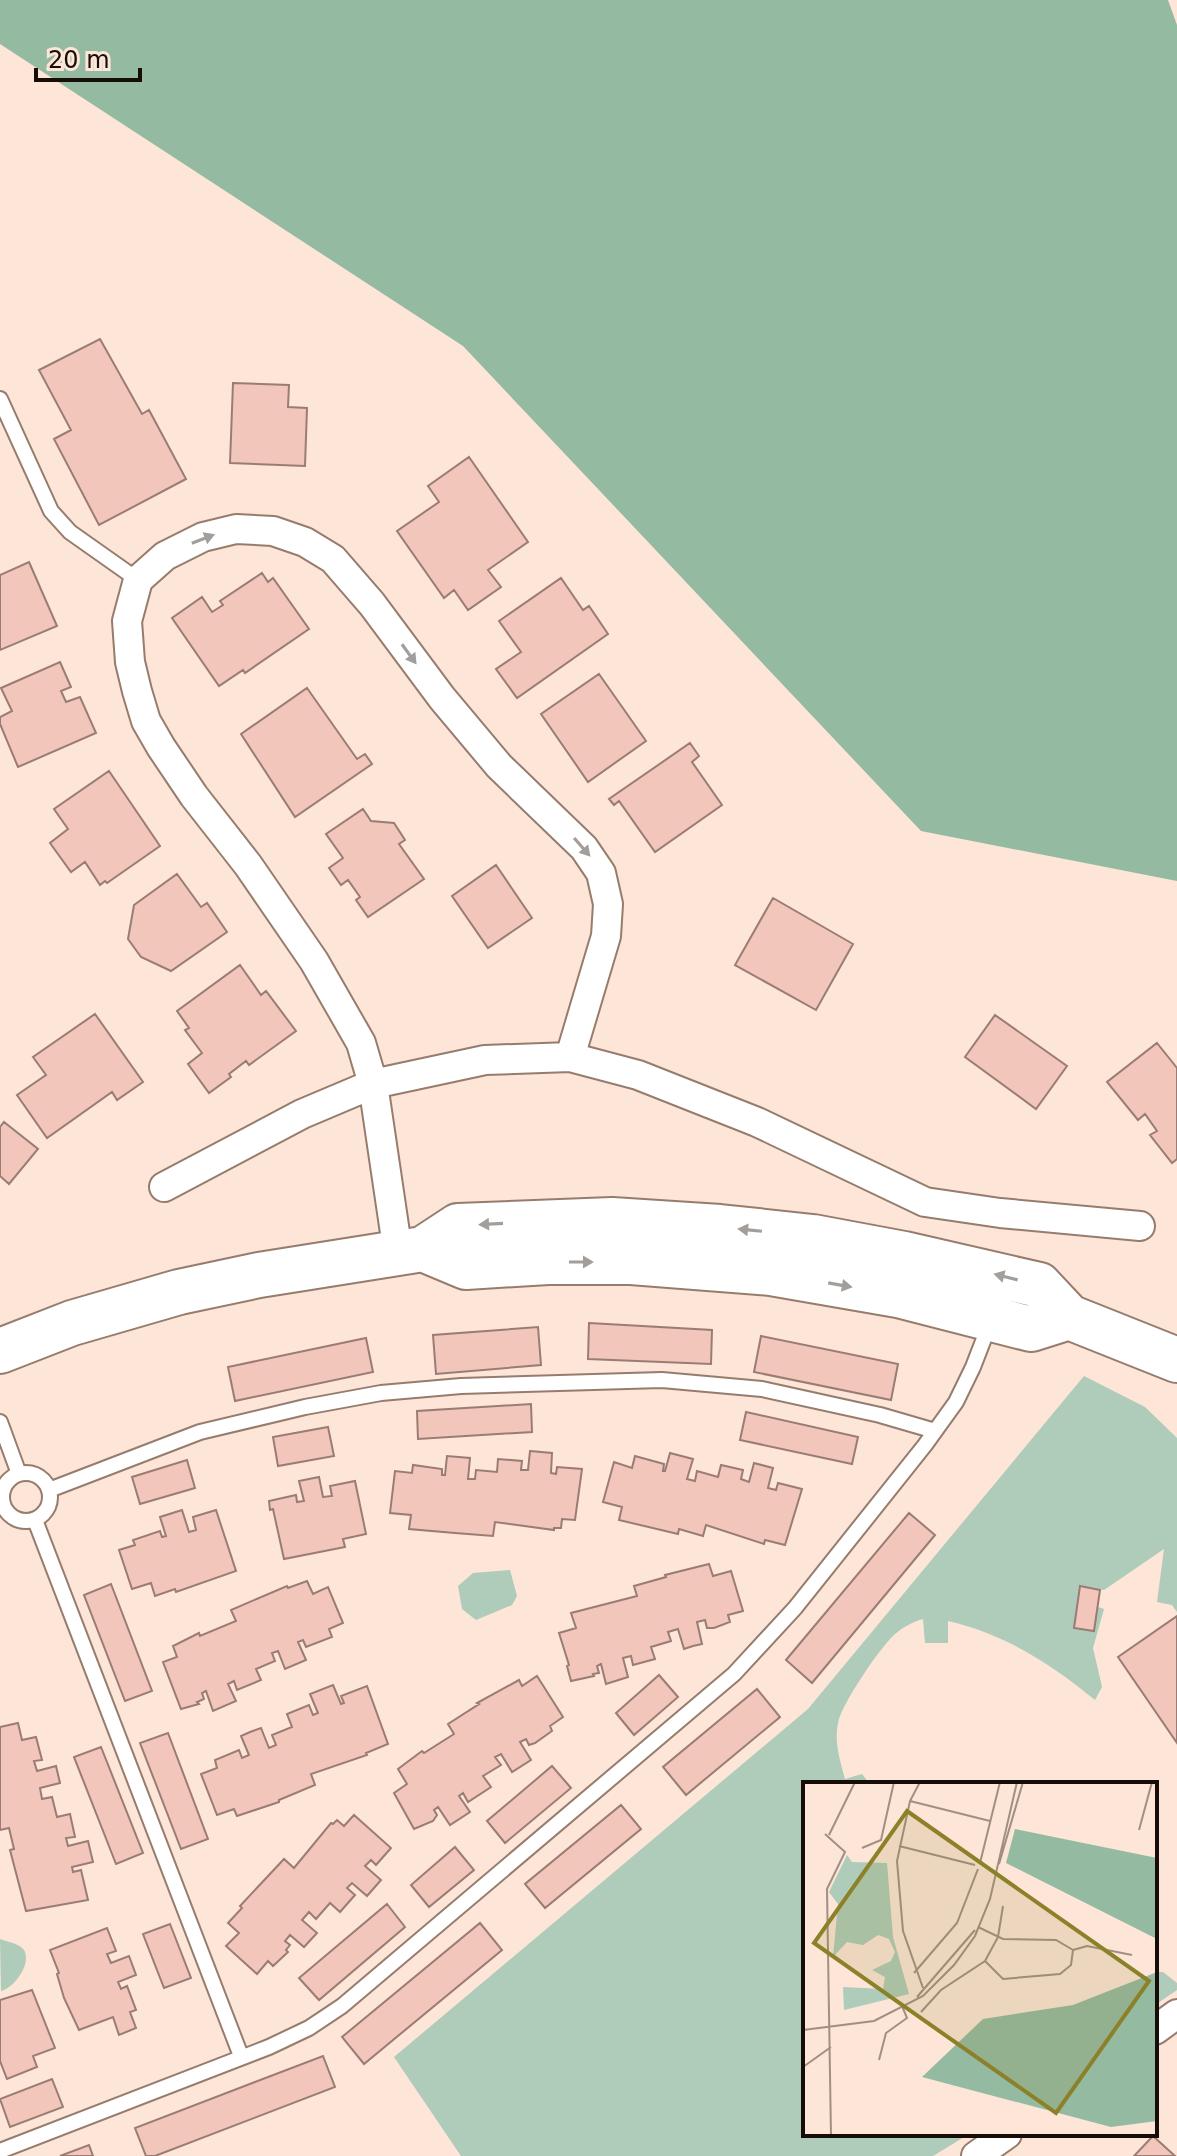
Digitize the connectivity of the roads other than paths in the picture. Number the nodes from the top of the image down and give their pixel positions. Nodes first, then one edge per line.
1 (0, 399) edge
2 (138, 580) junction
3 (570, 1057) junction
4 (373, 1084) junction
5 (164, 1187) dead end
6 (1140, 1226) dead end
7 (410, 1251) junction
8 (1069, 1317) junction
9 (991, 1318) junction
10 (0, 1351) edge
11 (1177, 1360) edge
12 (0, 1422) edge
13 (935, 1431) junction
14 (19, 1474) junction
15 (49, 1490) junction
16 (2, 1505) edge
17 (35, 1520) junction
18 (1177, 2014) edge
19 (1157, 2029) edge
20 (241, 2056) junction
21 (1004, 2136) edge
22 (0, 2151) edge
23 (976, 2156) edge

1 - 2 lane
2 -> 3 street
2 - 4 street
3 - 4 street
3 - 6 street
4 - 5 street
4 - 7 street
8 -> 7 main road
7 -> 9 main road
7 - 10 main road
8 - 9 main road
8 - 11 main road
9 - 13 lane
12 - 14 lane
13 - 15 lane
13 - 20 lane
14 - 15 lane
14 - 16 lane
15 - 17 lane
16 - 17 lane
17 - 20 lane
18 - 19 street
20 - 22 lane
21 - 23 street

